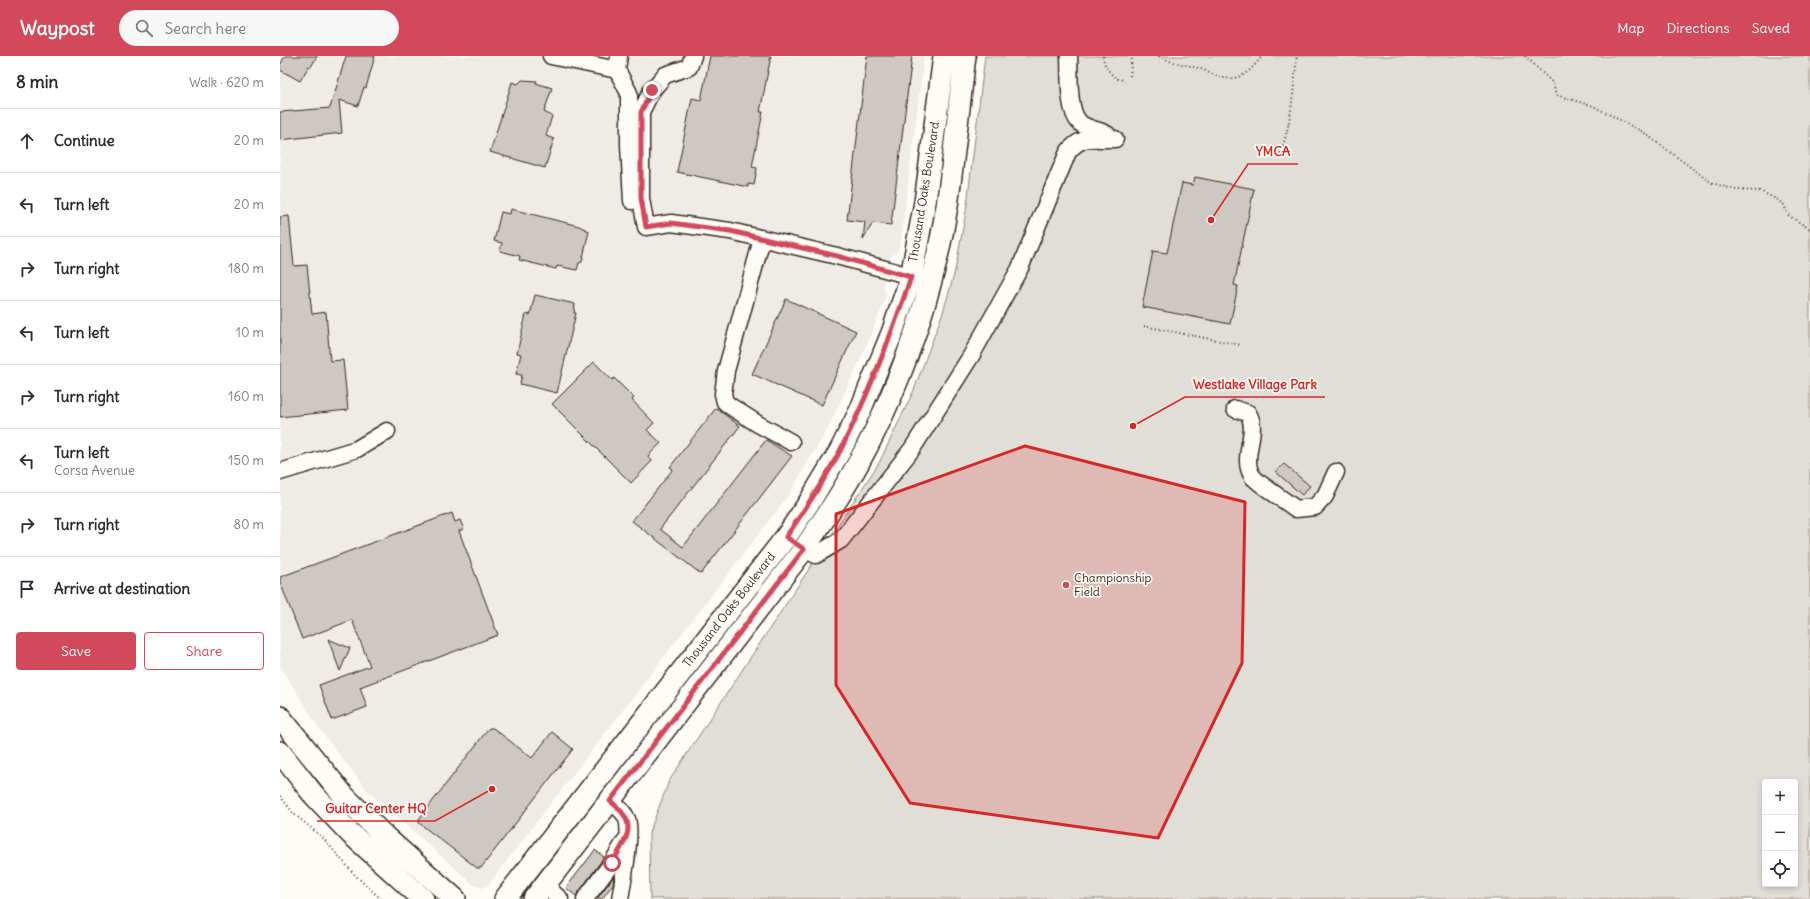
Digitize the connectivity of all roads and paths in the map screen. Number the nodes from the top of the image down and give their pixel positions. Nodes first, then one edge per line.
1 (550, 56) edge
2 (693, 56) edge
3 (944, 56) edge
4 (965, 56) edge
5 (1068, 56) edge
6 (1103, 56) edge
7 (1132, 56) edge
8 (1159, 56) edge
9 (1262, 56) edge
10 (1297, 56) edge
11 (1525, 56) edge
12 (618, 63) edge
13 (1130, 76) dead end
14 (1125, 80) dead end
15 (1279, 157) dead end
16 (646, 227) junction
17 (1810, 229) edge
18 (762, 239) junction
19 (920, 281) junction
20 (1144, 326) dead end
21 (1241, 345) dead end
22 (1235, 410) dead end
23 (387, 431) dead end
24 (791, 442) dead end
25 (280, 472) edge
26 (1336, 472) dead end
27 (786, 537) junction
28 (804, 549) junction
29 (649, 711) junction
30 (280, 717) edge
31 (669, 725) junction
32 (280, 732) edge
33 (280, 752) edge
34 (319, 766) junction
35 (280, 796) edge
36 (610, 801) junction
37 (627, 838) junction
38 (539, 892) edge
39 (382, 899) edge
40 (423, 899) edge
41 (455, 899) edge
42 (505, 899) edge
43 (560, 899) edge
44 (585, 899) edge
45 (620, 899) edge

1 - 12 street
2 - 16 street
3 - 19 main road, Thousand Oaks Boulevard
4 - 19 main road, Thousand Oaks Boulevard
5 - 28 street
6 - 14 path
7 - 13 path
8 - 9 path
10 - 15 path
11 - 17 path
12 - 16 street
16 - 18 street
18 - 19 street
18 - 24 street
19 - 27 main road, Thousand Oaks Boulevard
19 - 28 main road, Thousand Oaks Boulevard
20 - 21 path
22 - 26 street
23 - 25 street
27 - 28 main road
27 - 29 main road, Thousand Oaks Boulevard
28 - 31 main road, Thousand Oaks Boulevard
29 - 31 main road
29 - 42 main road, Thousand Oaks Boulevard
30 - 34 main road
31 - 36 main road, Thousand Oaks Boulevard
32 - 34 main road
33 - 40 main road
34 - 41 main road
35 - 39 path
36 - 37 street
36 - 38 main road, Thousand Oaks Boulevard
37 - 44 street
37 - 45 street
38 - 43 street

